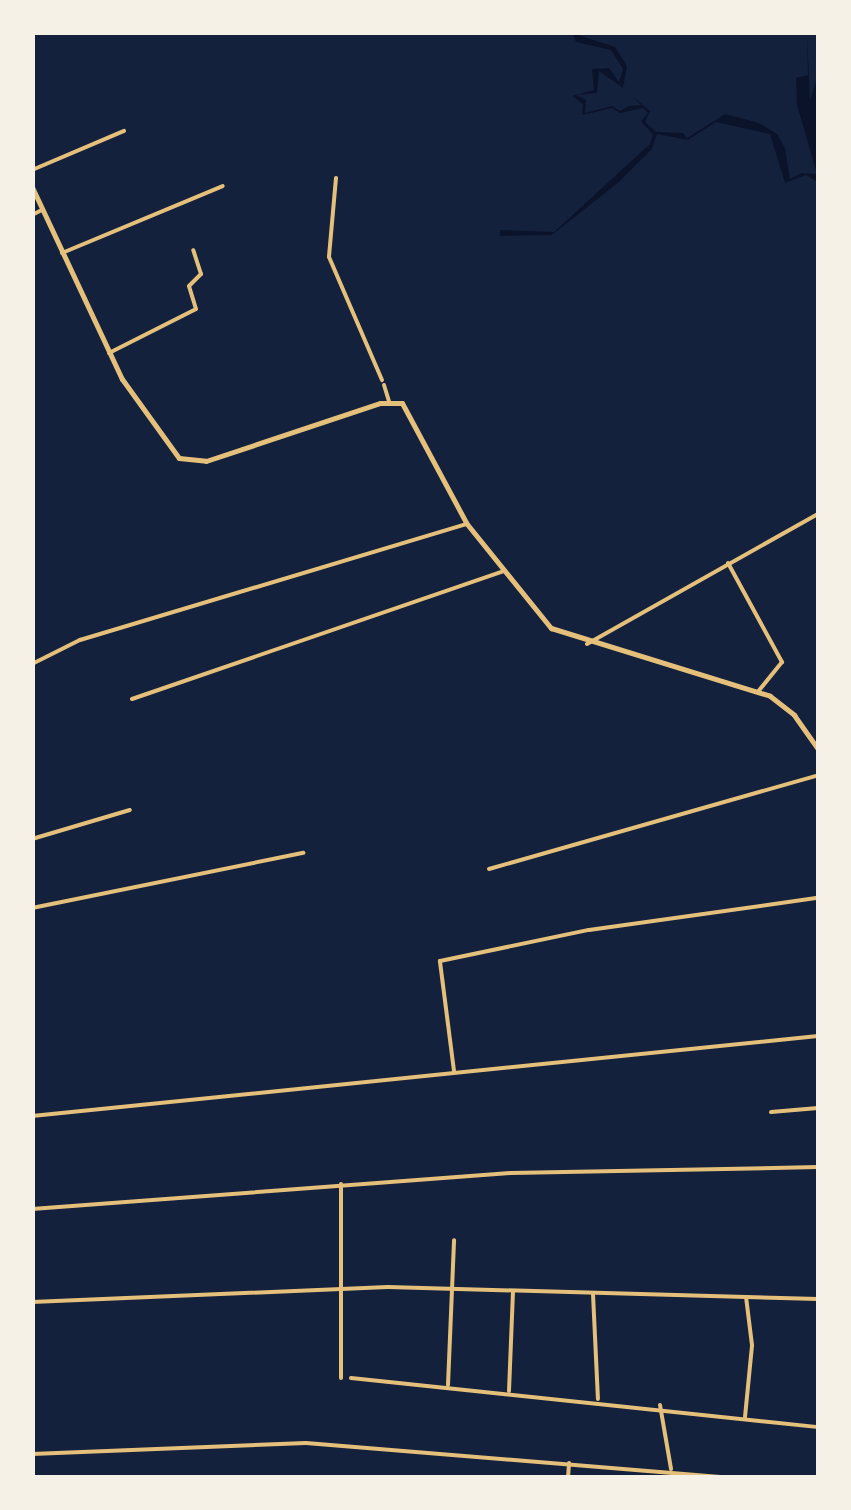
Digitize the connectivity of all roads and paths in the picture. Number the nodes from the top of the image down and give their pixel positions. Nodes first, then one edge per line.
1 (124, 131) dead end
2 (32, 170) edge
3 (336, 178) dead end
4 (223, 186) dead end
5 (32, 187) edge
6 (42, 210) junction
7 (32, 216) edge
8 (193, 250) dead end
9 (62, 253) junction
10 (109, 352) junction
11 (389, 400) junction
12 (818, 514) edge
13 (467, 524) junction
14 (728, 563) junction
15 (504, 571) junction
16 (587, 644) junction
17 (32, 664) edge
18 (758, 692) junction
19 (132, 699) dead end
20 (818, 749) edge
21 (818, 774) edge
22 (130, 810) dead end
23 (32, 838) edge
24 (303, 853) dead end
25 (489, 869) dead end
26 (818, 898) edge
27 (32, 908) edge
28 (818, 1036) edge
29 (454, 1071) junction
30 (818, 1108) edge
31 (770, 1112) dead end
32 (32, 1116) edge
33 (818, 1167) edge
34 (341, 1184) junction
35 (32, 1209) edge
36 (454, 1240) dead end
37 (345, 1287) junction
38 (456, 1290) junction
39 (513, 1292) junction
40 (594, 1294) junction
41 (746, 1297) junction
42 (818, 1299) edge
43 (32, 1302) edge
44 (342, 1378) dead end
45 (351, 1378) dead end
46 (448, 1386) junction
47 (509, 1391) junction
48 (598, 1400) junction
49 (660, 1405) junction
50 (745, 1417) junction
51 (818, 1427) edge
52 (32, 1454) edge
53 (570, 1463) junction
54 (672, 1472) junction
55 (568, 1478) edge
56 (736, 1478) edge

1 - 2 street
3 - 11 street
4 - 9 street
5 - 6 main road
6 - 7 street
6 - 9 main road
8 - 10 street
9 - 10 main road
10 - 11 main road
11 - 13 main road
12 - 14 street
13 - 15 main road
13 - 17 street
14 - 16 street
14 - 18 street
15 - 16 main road
15 - 19 street
16 - 18 main road
18 - 20 main road
21 - 25 street
22 - 23 street
24 - 27 street
26 - 29 street
28 - 29 street
29 - 32 street
30 - 31 street
33 - 34 street
34 - 35 street
34 - 37 street
36 - 38 street
37 - 38 street
37 - 43 street
37 - 44 street
38 - 39 street
38 - 46 street
39 - 40 street
39 - 47 street
40 - 41 street
40 - 48 street
41 - 42 street
41 - 50 street
45 - 46 street
46 - 47 street
47 - 48 street
48 - 49 street
49 - 50 street
49 - 54 street
50 - 51 street
52 - 53 street
53 - 54 street
53 - 55 street
54 - 56 street

